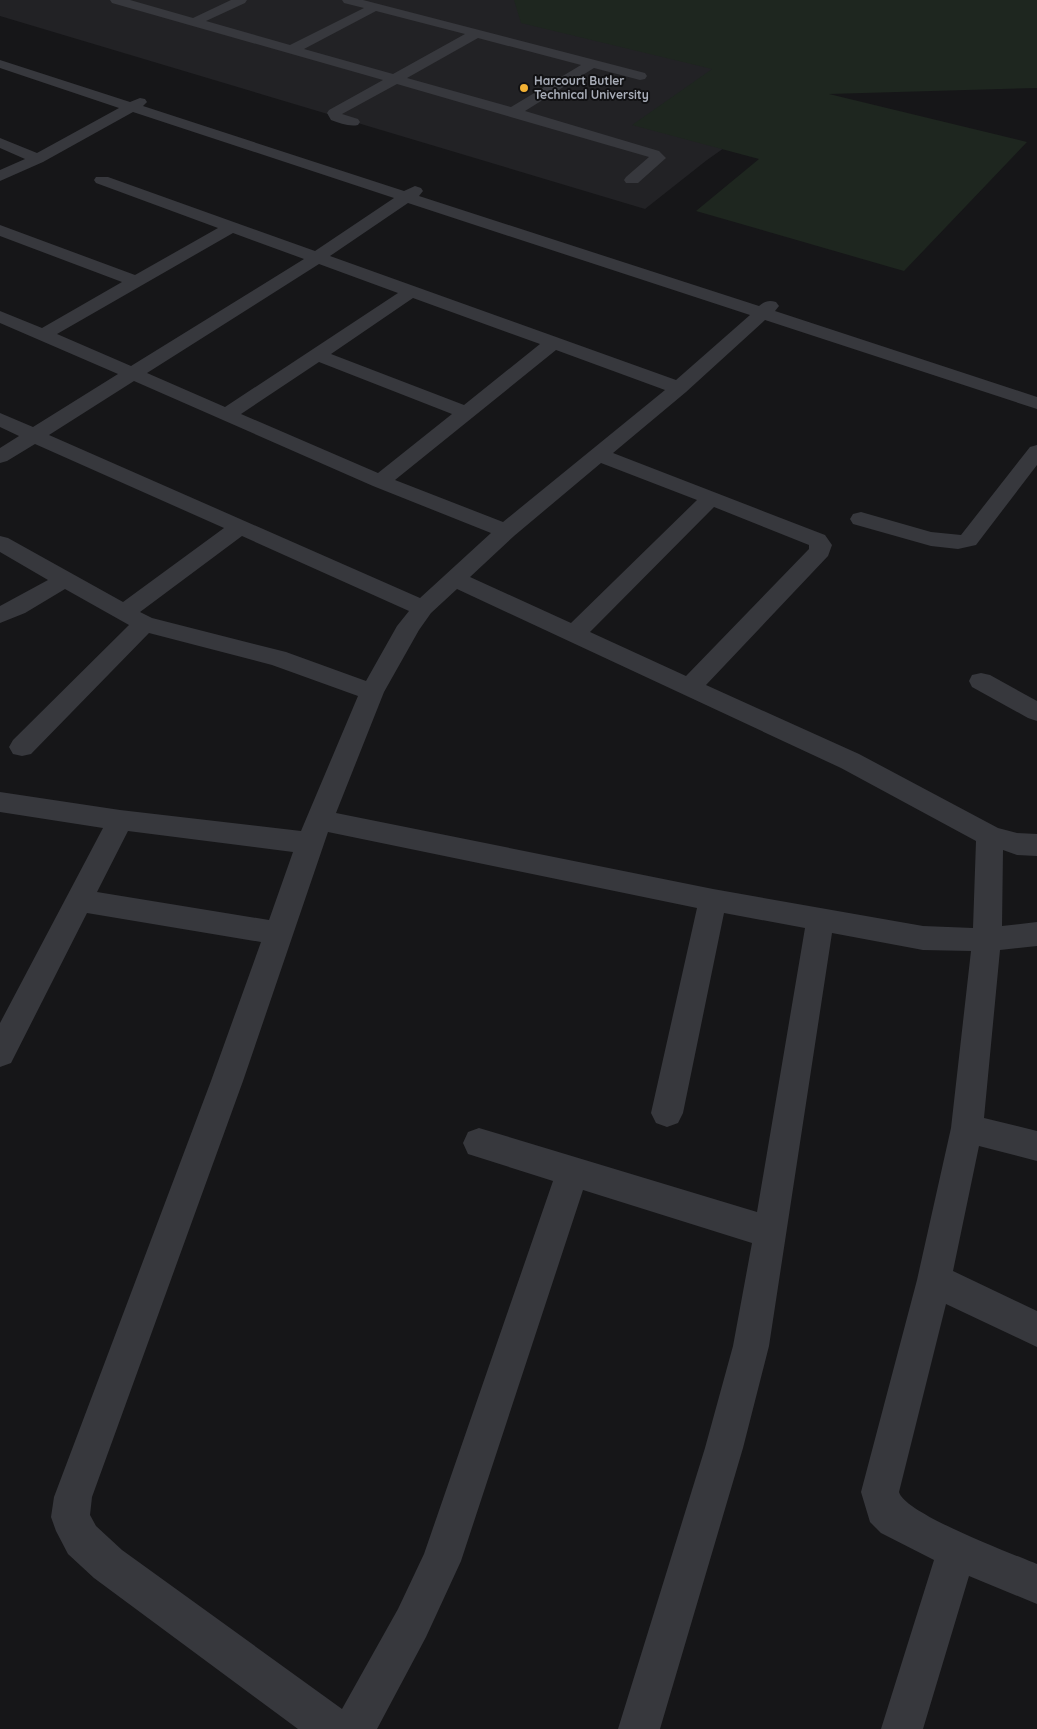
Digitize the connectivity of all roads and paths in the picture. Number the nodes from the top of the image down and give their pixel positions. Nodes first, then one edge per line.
1 (116, 0) edge
2 (241, 0) edge
3 (348, 0) edge
4 (375, 7) junction
5 (194, 22) junction
6 (477, 34) junction
7 (291, 50) junction
8 (0, 56) edge
9 (0, 64) edge
10 (592, 64) junction
11 (640, 76) dead end
12 (395, 79) junction
13 (136, 104) junction
14 (513, 112) junction
15 (353, 122) dead end
16 (0, 142) edge
17 (38, 159) junction
18 (0, 176) edge
19 (102, 180) dead end
20 (632, 180) dead end
21 (410, 194) junction
22 (233, 226) junction
23 (0, 230) edge
24 (318, 257) junction
25 (134, 281) junction
26 (411, 292) junction
27 (766, 310) junction
28 (0, 316) edge
29 (43, 335) junction
30 (552, 344) junction
31 (879, 346) junction
32 (317, 355) junction
33 (134, 374) junction
34 (679, 388) junction
35 (1037, 390) edge
36 (1037, 403) edge
37 (466, 413) junction
38 (227, 415) junction
39 (0, 419) edge
40 (35, 436) junction
41 (1037, 451) edge
42 (598, 454) junction
43 (0, 458) edge
44 (380, 482) junction
45 (711, 498) junction
46 (861, 519) dead end
47 (240, 527) junction
48 (506, 531) junction
49 (0, 543) edge
50 (454, 579) junction
51 (64, 580) junction
52 (423, 608) junction
53 (0, 615) edge
54 (134, 618) junction
55 (574, 634) junction
56 (981, 681) dead end
57 (690, 688) junction
58 (372, 692) junction
59 (1037, 712) edge
60 (22, 747) dead end
61 (0, 802) edge
62 (120, 820) junction
63 (314, 832) junction
64 (990, 836) junction
65 (1037, 845) edge
66 (78, 900) junction
67 (713, 900) junction
68 (820, 921) junction
69 (279, 933) junction
70 (1037, 934) edge
71 (987, 940) junction
72 (0, 1054) edge
73 (666, 1113) dead end
74 (967, 1128) junction
75 (479, 1142) dead end
76 (1037, 1146) edge
77 (574, 1171) junction
78 (771, 1232) junction
79 (934, 1280) junction
80 (1037, 1329) edge
81 (957, 1551) junction
82 (1037, 1584) edge
83 (333, 1729) edge
84 (354, 1729) edge
85 (639, 1729) edge
86 (902, 1729) edge

1 - 5 street
2 - 5 street
3 - 4 street
4 - 6 street
4 - 7 street
5 - 7 street
6 - 10 street
6 - 12 street
7 - 12 street
8 - 13 street
9 - 13 street
10 - 11 street
10 - 14 street
12 - 14 street
12 - 15 street
13 - 17 street
13 - 21 street
14 - 20 street
16 - 17 street
17 - 18 street
19 - 22 street
21 - 24 street
21 - 27 street
22 - 24 street
22 - 25 street
23 - 25 street
24 - 26 street
24 - 33 street
25 - 29 street
26 - 30 street
26 - 32 street
27 - 31 street
27 - 34 street
28 - 29 street
29 - 33 street
30 - 34 street
30 - 37 street
31 - 35 street
31 - 36 street
32 - 37 street
32 - 38 street
33 - 38 street
33 - 40 street
34 - 42 street
37 - 44 street
38 - 44 street
39 - 40 street
40 - 43 street
40 - 47 street
41 - 46 street
42 - 45 street
42 - 48 street
44 - 48 street
45 - 55 street
45 - 57 street
47 - 52 street
47 - 54 street
48 - 50 street
49 - 51 street
50 - 52 street
50 - 55 street
51 - 53 street
51 - 54 street
52 - 58 street
54 - 58 street
54 - 60 street
55 - 57 street
56 - 59 street
57 - 64 street
58 - 63 street
61 - 62 street
62 - 63 street
62 - 66 street
63 - 67 street
63 - 69 street
64 - 65 street
64 - 71 street
66 - 69 street
66 - 72 street
67 - 68 street
67 - 73 street
68 - 71 street
68 - 78 street
69 - 83 street
70 - 71 street
71 - 74 street
74 - 76 street
74 - 79 street
75 - 77 street
77 - 78 street
77 - 84 street
78 - 85 street
79 - 80 street
79 - 81 street
81 - 82 street
81 - 86 street

